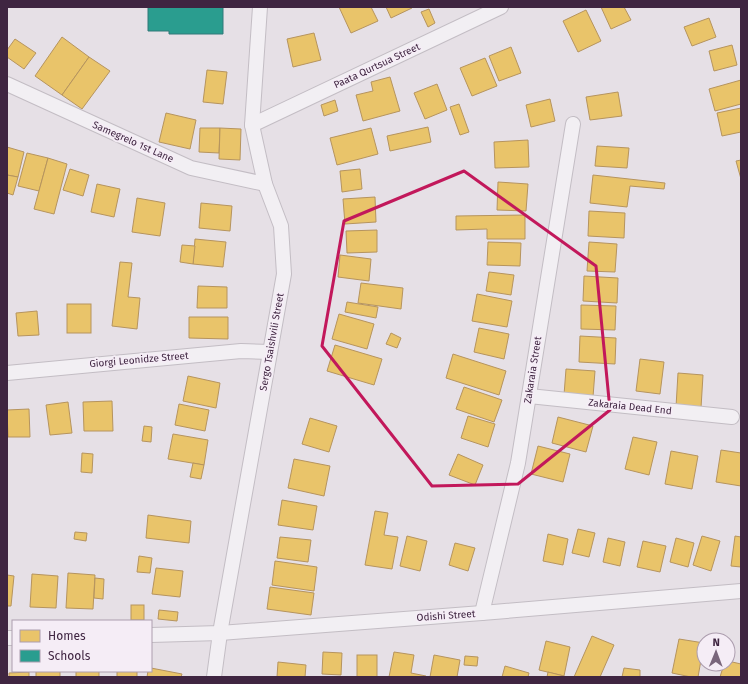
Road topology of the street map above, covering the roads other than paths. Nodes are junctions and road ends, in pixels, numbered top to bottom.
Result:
1 (260, 7) edge
2 (501, 7) edge
3 (7, 84) edge
4 (573, 124) dead end
5 (252, 125) junction
6 (265, 184) junction
7 (270, 352) junction
8 (7, 373) edge
9 (529, 396) junction
10 (732, 417) dead end
11 (741, 591) edge
12 (482, 613) junction
13 (220, 633) junction
14 (152, 635) edge
15 (214, 677) edge

1 - 5 street, Sergo Tsaishvili Street
2 - 5 street, Paata Qurtsua Street
3 - 6 street, Samegrelo 1st Lane
4 - 9 street, Zakaraia Street
5 - 6 street, Sergo Tsaishvili Street
6 - 7 street, Sergo Tsaishvili Street
7 - 8 street, Giorgi Leonidze Street
7 - 13 street, Sergo Tsaishvili Street
9 - 10 street, Zakaraia Dead End
9 - 12 street, Zakaraia Street
11 - 12 street, Odishi Street
12 - 13 street, Odishi Street
13 - 14 street, Odishi Street
13 - 15 street, Sergo Tsaishvili Street

